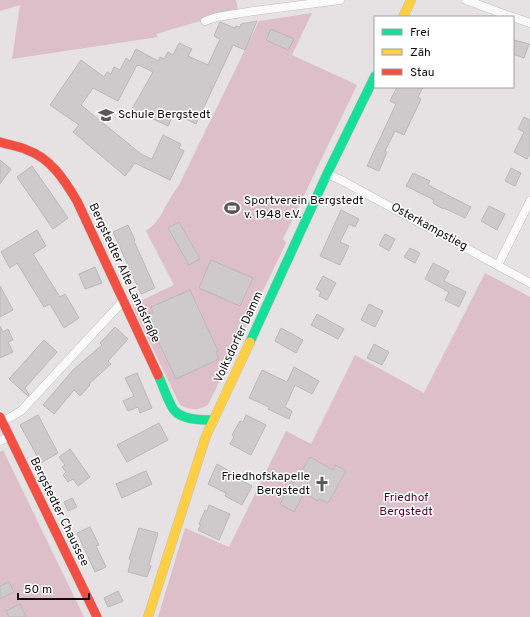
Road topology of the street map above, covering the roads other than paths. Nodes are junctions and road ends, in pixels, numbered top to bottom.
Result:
1 (340, 0) edge
2 (411, 0) edge
3 (466, 0) edge
4 (403, 16) edge
5 (510, 16) edge
6 (514, 17) edge
7 (205, 22) dead end
8 (530, 24) edge
9 (374, 78) edge
10 (0, 142) edge
11 (328, 174) junction
12 (530, 201) edge
13 (498, 265) junction
14 (530, 282) edge
15 (124, 300) junction
16 (1, 420) edge
17 (213, 420) junction
18 (9, 436) junction
19 (0, 441) edge
20 (97, 617) edge
21 (148, 617) edge

1 - 7 street
2 - 4 main road
3 - 5 street
6 - 8 street
9 - 11 main road, Volksdorfer Damm
10 - 15 main road, Bergstedter Alte Landstraße
11 - 13 street, Osterkampstieg
11 - 17 main road, Volksdorfer Damm
12 - 13 street
13 - 14 street, Osterkampstieg
15 - 16 street
15 - 17 main road, Bergstedter Alte Landstraße
16 - 18 main road, Bergstedter Chaussee
17 - 21 main road, Volksdorfer Damm
18 - 19 street
18 - 20 main road, Bergstedter Chaussee

